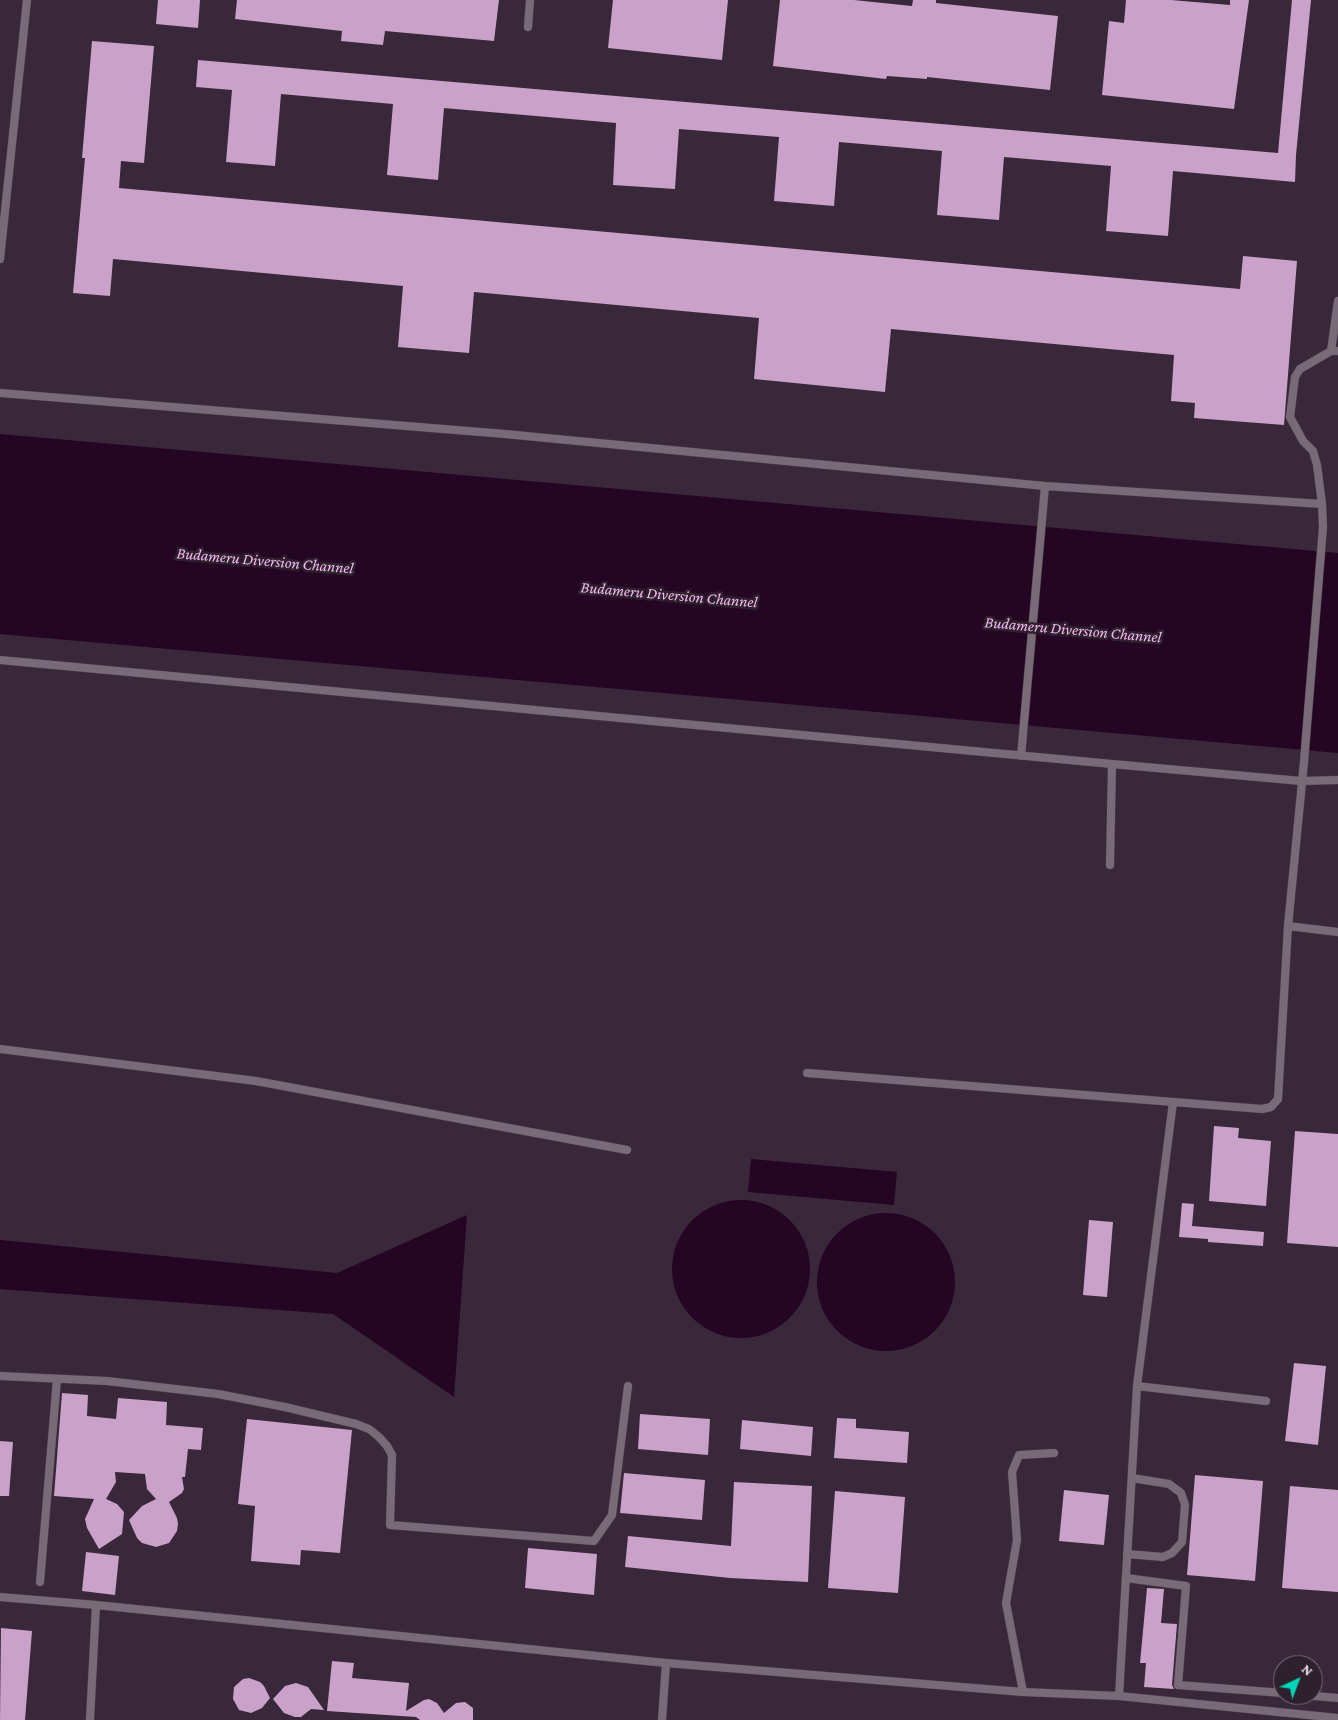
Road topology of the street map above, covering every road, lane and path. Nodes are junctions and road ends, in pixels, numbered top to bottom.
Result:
1 (27, 0) edge
2 (530, 0) edge
3 (528, 27) dead end
4 (0, 259) edge
5 (1338, 301) edge
6 (1335, 351) edge
7 (0, 393) edge
8 (1045, 486) junction
9 (1322, 504) junction
10 (0, 660) edge
11 (1020, 756) junction
12 (1112, 764) junction
13 (1302, 780) junction
14 (1338, 780) edge
15 (1110, 865) dead end
16 (1288, 926) junction
17 (1338, 932) edge
18 (0, 1049) edge
19 (807, 1073) dead end
20 (1173, 1102) junction
21 (627, 1150) dead end
22 (0, 1376) edge
23 (57, 1379) junction
24 (628, 1386) dead end
25 (1137, 1386) junction
26 (1266, 1402) dead end
27 (1054, 1453) dead end
28 (1132, 1478) junction
29 (1127, 1554) junction
30 (1126, 1578) junction
31 (40, 1582) dead end
32 (0, 1597) edge
33 (96, 1605) junction
34 (666, 1663) junction
35 (1023, 1692) junction
36 (1273, 1693) edge
37 (1119, 1696) junction
38 (1323, 1697) edge
39 (1338, 1698) edge
40 (1314, 1718) edge
41 (1338, 1718) edge
42 (90, 1720) edge
43 (662, 1720) edge

1 - 4 lane
2 - 3 lane
5 - 6 lane
6 - 9 lane
7 - 8 lane
8 - 9 lane
8 - 11 lane
9 - 13 lane
10 - 11 lane
11 - 12 lane
12 - 13 lane
12 - 15 lane
13 - 14 lane
13 - 16 lane
16 - 17 lane
16 - 20 lane
18 - 21 lane
19 - 20 lane
20 - 25 lane
22 - 23 lane
23 - 24 lane
23 - 31 lane
25 - 26 lane
25 - 28 lane
27 - 35 lane
28 - 29 lane
28 - 29 lane
29 - 30 lane
30 - 36 lane
30 - 37 lane
32 - 33 lane
33 - 34 lane
33 - 42 lane
34 - 35 lane
34 - 43 lane
35 - 37 lane
37 - 40 lane
38 - 39 lane
40 - 41 lane

